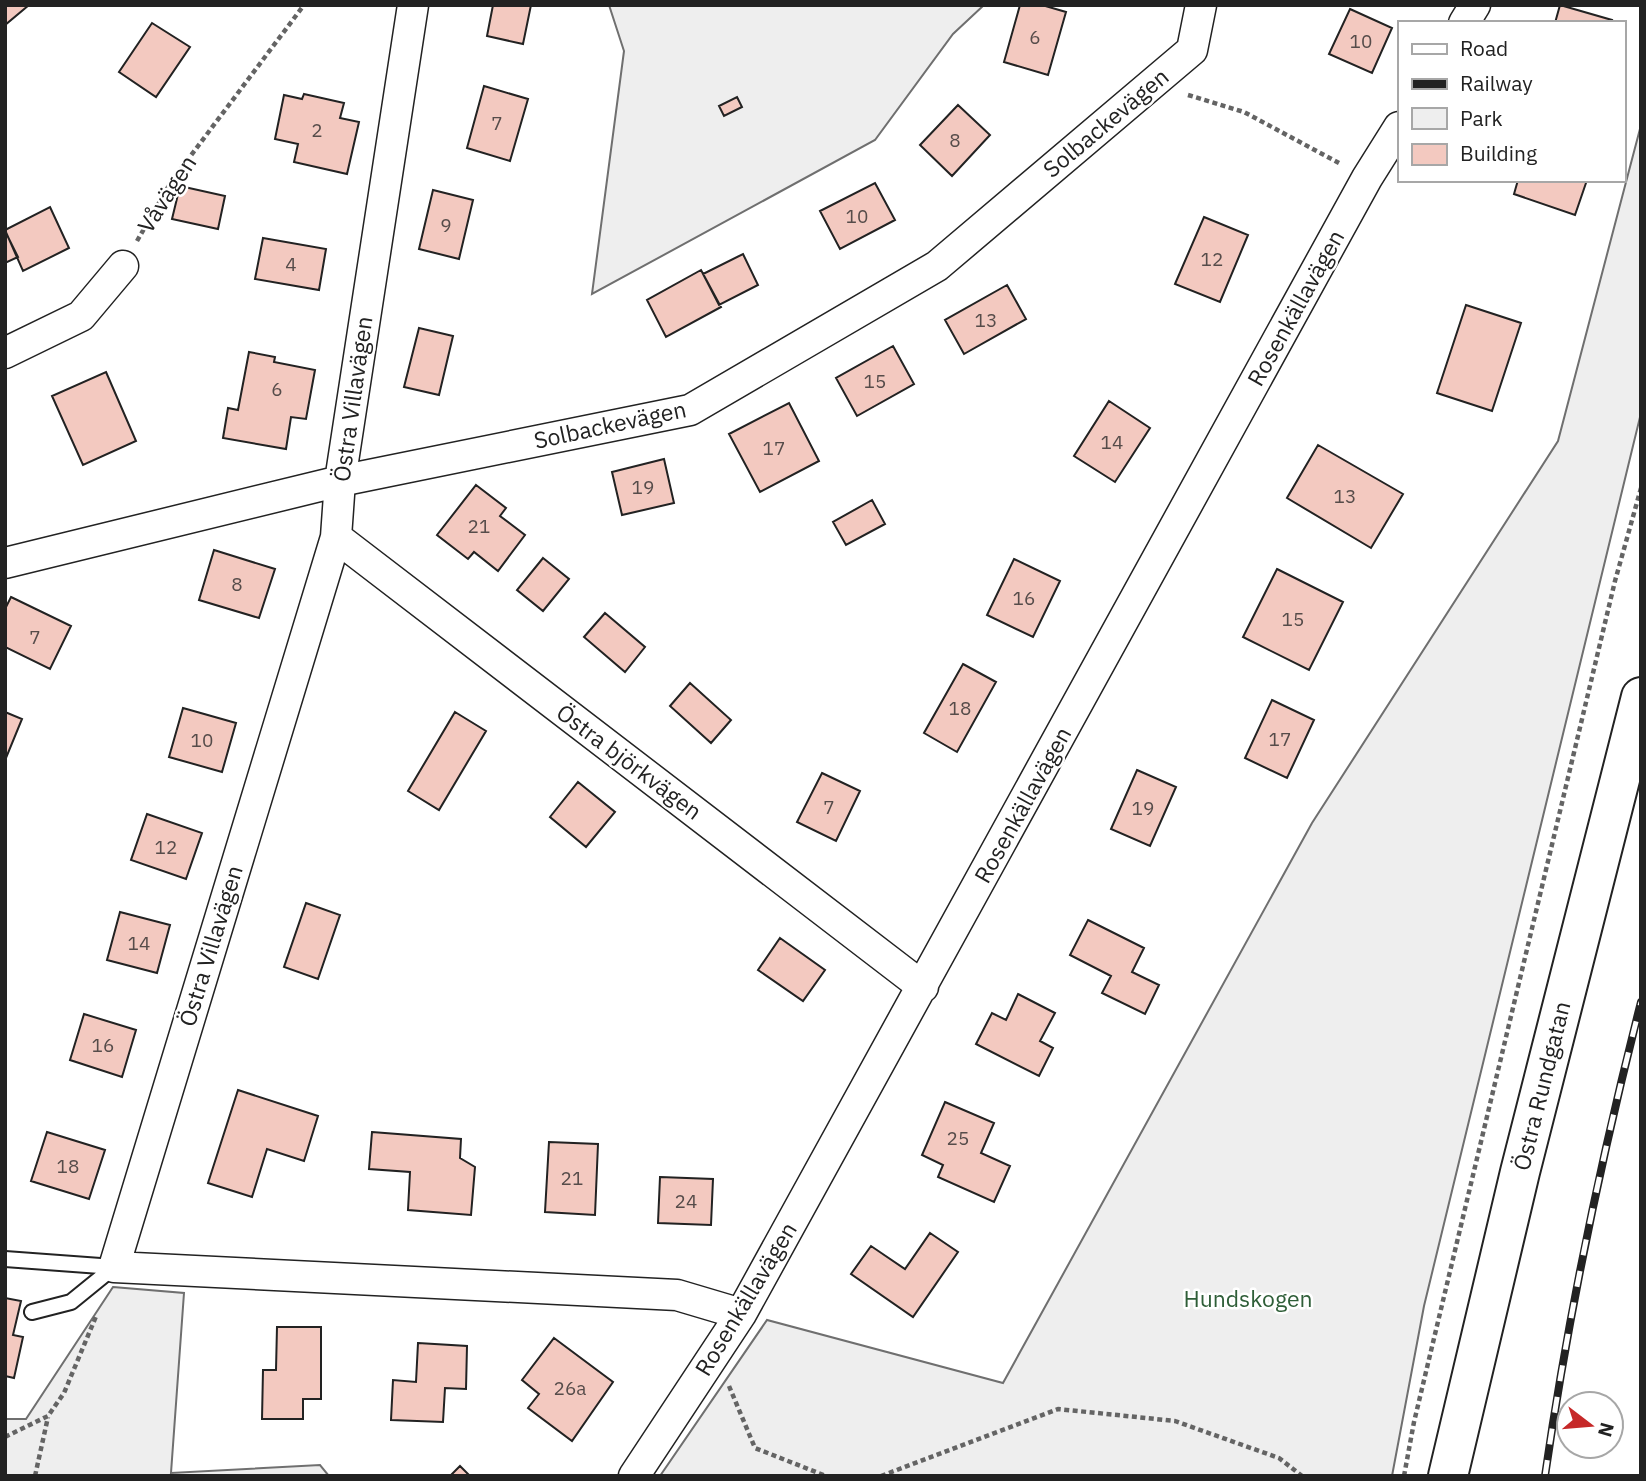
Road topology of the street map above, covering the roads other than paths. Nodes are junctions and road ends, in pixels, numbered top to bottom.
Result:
1 (413, 5) edge
2 (1201, 5) edge
3 (1475, 5) edge
4 (1465, 21) edge
5 (1398, 129) edge
6 (123, 266) road end
7 (5, 353) edge
8 (340, 481) junction
9 (336, 537) junction
10 (5, 563) edge
11 (1641, 697) edge
12 (923, 987) junction
13 (5, 1259) edge
14 (114, 1267) junction
15 (32, 1312) dead end
16 (741, 1314) junction
17 (634, 1476) edge
18 (1448, 1476) edge

1 - 8 street, Östra Villavägen
2 - 8 street, Solbackevägen
3 - 4 street
5 - 12 street, Rosenkällavägen
6 - 7 street
8 - 9 street, Östra Villavägen
8 - 10 street, Solbackevägen
9 - 12 street, Östra björkvägen
9 - 14 street, Östra Villavägen
11 - 18 main road, Östra Rundgatan
12 - 16 street, Rosenkällavägen
13 - 14 lane
14 - 15 lane
14 - 16 street
16 - 17 street, Rosenkällavägen

